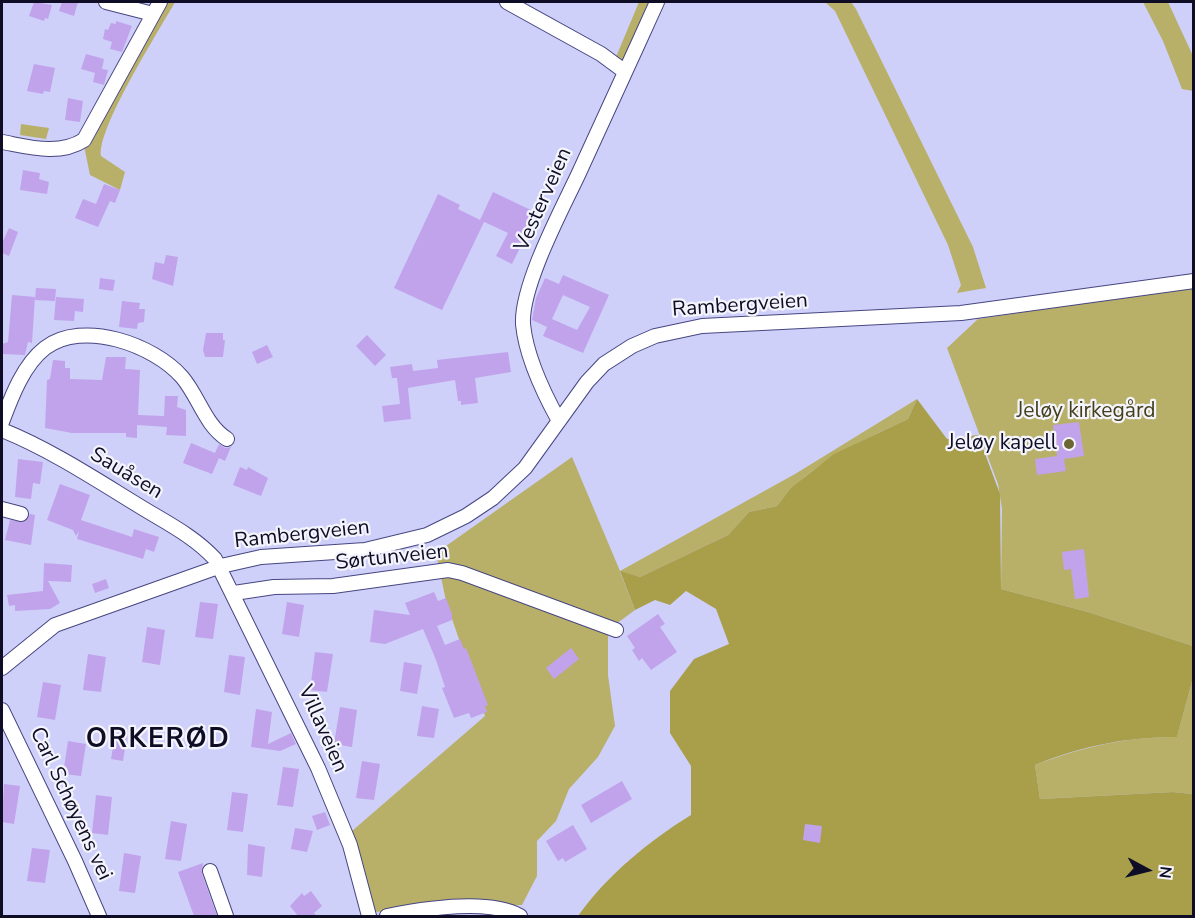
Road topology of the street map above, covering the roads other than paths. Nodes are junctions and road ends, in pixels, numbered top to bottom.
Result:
1 (106, 2) edge
2 (507, 2) edge
3 (657, 2) edge
4 (157, 8) edge
5 (624, 71) junction
6 (2, 142) edge
7 (1194, 281) edge
8 (559, 421) junction
9 (2, 422) edge
10 (2, 430) edge
11 (227, 439) dead end
12 (2, 509) edge
13 (21, 514) dead end
14 (220, 566) junction
15 (234, 593) junction
16 (616, 630) dead end
17 (2, 668) edge
18 (2, 710) edge
19 (210, 871) dead end
20 (99, 916) edge
21 (225, 916) edge
22 (369, 916) edge
23 (387, 916) edge
24 (520, 916) edge

1 - 4 street
2 - 5 street
3 - 5 street, Vesterveien
4 - 6 street
5 - 8 street, Vesterveien
7 - 8 street, Rambergveien
8 - 14 street, Rambergveien
9 - 11 street
10 - 14 street, Sauåsen
12 - 13 street
14 - 15 street, Villaveien
14 - 17 street, Rambergveien
15 - 16 street, Sørtunveien
15 - 22 street, Villaveien
18 - 20 street, Carl Schøyens vei
19 - 21 street
23 - 24 street

